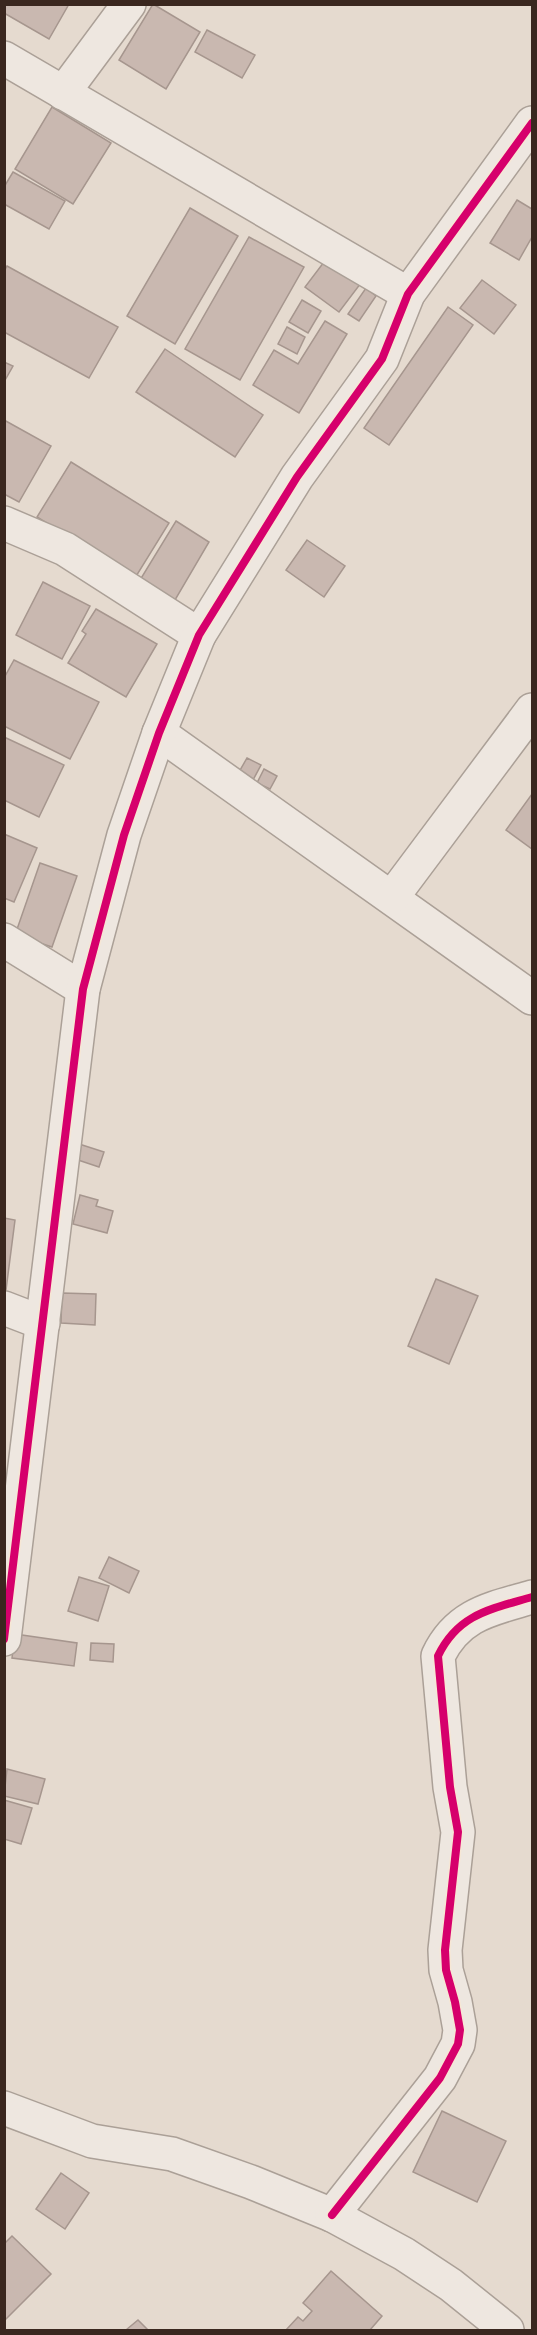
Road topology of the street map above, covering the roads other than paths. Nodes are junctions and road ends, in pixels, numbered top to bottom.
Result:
1 (129, 4) edge
2 (4, 58) edge
3 (63, 93) junction
4 (532, 123) edge
5 (408, 294) junction
6 (4, 523) edge
7 (199, 635) junction
8 (532, 710) edge
9 (159, 733) junction
10 (393, 896) junction
11 (4, 940) edge
12 (83, 989) junction
13 (532, 998) edge
14 (4, 1308) edge
15 (43, 1323) junction
16 (532, 1598) edge
17 (4, 1639) edge
18 (4, 2108) edge
19 (332, 2215) junction
20 (507, 2331) edge

1 - 3 street
2 - 3 street
3 - 5 street
4 - 5 street
5 - 7 street
6 - 7 street
7 - 9 street
8 - 10 street
9 - 10 street
9 - 12 street
10 - 13 street
11 - 12 street
12 - 15 street
14 - 15 street
15 - 17 street
16 - 19 street
18 - 19 street
19 - 20 street

